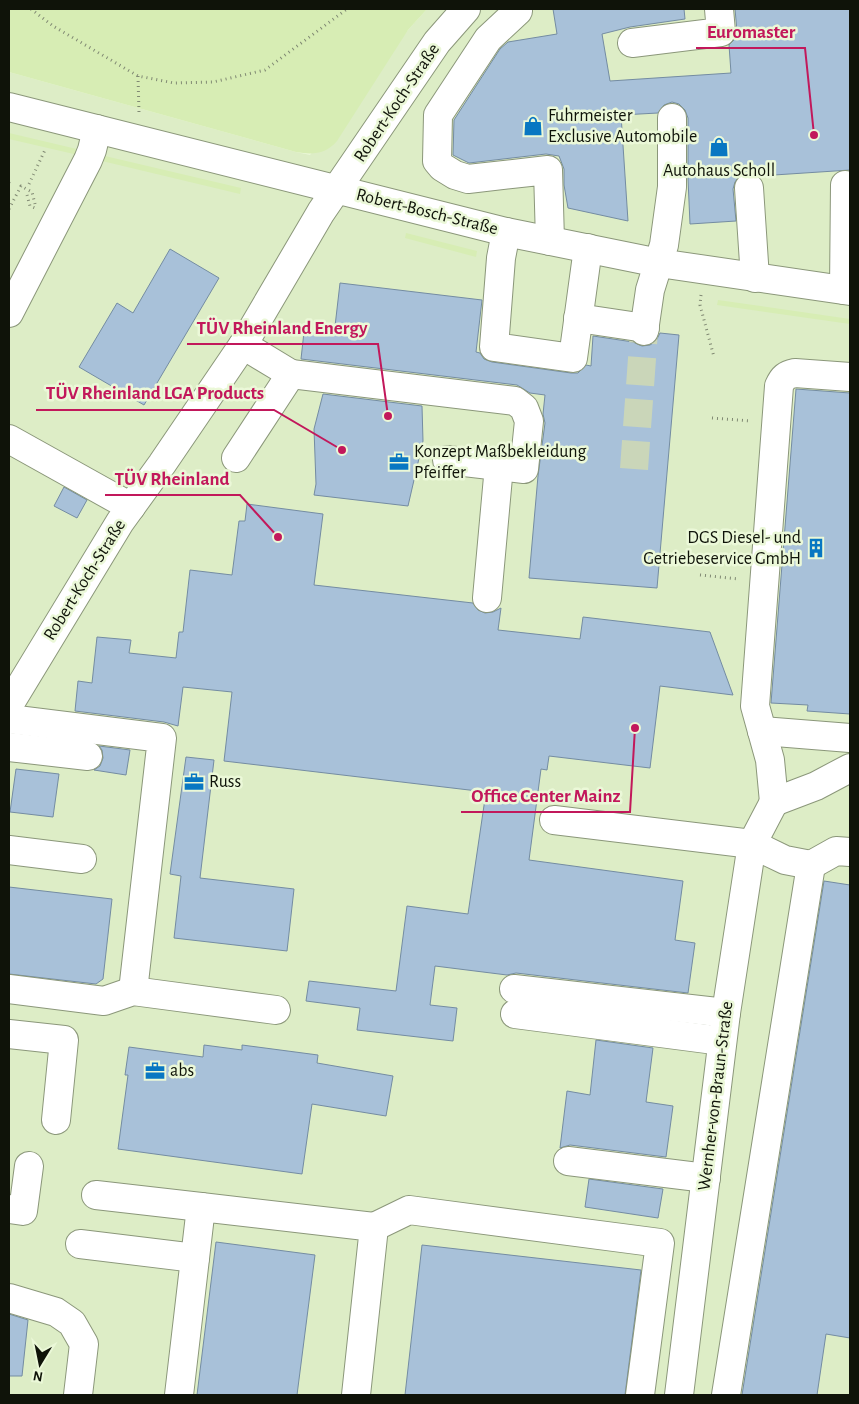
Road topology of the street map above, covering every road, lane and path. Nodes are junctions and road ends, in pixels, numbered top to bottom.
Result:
1 (31, 9) edge
2 (347, 9) edge
3 (466, 9) edge
4 (515, 9) edge
5 (719, 9) edge
6 (632, 43) dead end
7 (138, 76) junction
8 (9, 107) edge
9 (139, 114) dead end
10 (672, 118) dead end
11 (97, 129) junction
12 (45, 150) dead end
13 (9, 184) edge
14 (29, 184) dead end
15 (844, 185) dead end
16 (13, 186) dead end
17 (749, 188) dead end
18 (337, 190) junction
19 (27, 195) dead end
20 (35, 203) dead end
21 (30, 206) dead end
22 (9, 209) edge
23 (506, 232) junction
24 (550, 241) junction
25 (588, 248) junction
26 (659, 263) junction
27 (755, 278) junction
28 (847, 290) edge
29 (701, 294) dead end
30 (9, 313) edge
31 (578, 318) junction
32 (242, 345) junction
33 (714, 358) dead end
34 (291, 374) junction
35 (850, 377) edge
36 (712, 418) dead end
37 (776, 422) junction
38 (9, 438) edge
39 (236, 458) dead end
40 (447, 460) dead end
41 (499, 466) junction
42 (131, 507) junction
43 (700, 575) dead end
44 (764, 581) junction
45 (487, 598) dead end
46 (12, 695) edge
47 (9, 719) edge
48 (762, 731) junction
49 (850, 738) edge
50 (9, 747) edge
51 (88, 756) dead end
52 (850, 768) edge
53 (774, 802) junction
54 (554, 820) dead end
55 (752, 844) junction
56 (9, 850) edge
57 (850, 852) edge
58 (82, 859) dead end
59 (811, 865) junction
60 (9, 989) edge
61 (133, 991) junction
62 (276, 1010) dead end
63 (726, 1013) junction
64 (9, 1034) edge
65 (722, 1041) junction
66 (56, 1120) dead end
67 (568, 1161) dead end
68 (29, 1166) dead end
69 (706, 1178) junction
70 (96, 1195) dead end
71 (201, 1207) junction
72 (9, 1209) edge
73 (374, 1227) junction
74 (80, 1244) dead end
75 (195, 1258) junction
76 (9, 1298) edge
77 (78, 1395) edge
78 (179, 1395) edge
79 (356, 1395) edge
80 (640, 1395) edge
81 (679, 1395) edge
82 (726, 1395) edge

1 - 7 path
2 - 7 path
3 - 18 street, Robert-Koch-Straße
4 - 24 street
5 - 6 street
7 - 9 path
8 - 11 street, Robert-Bosch-Straße
10 - 26 street
11 - 18 street, Robert-Bosch-Straße
11 - 30 street
12 - 14 path
13 - 16 path
15 - 28 street
17 - 27 street
18 - 23 street, Robert-Bosch-Straße
18 - 32 street, Robert-Koch-Straße
19 - 21 path
20 - 22 path
23 - 24 street, Robert-Bosch-Straße
23 - 31 street
24 - 25 street, Robert-Bosch-Straße
25 - 26 street, Robert-Bosch-Straße
25 - 31 street
26 - 27 street, Robert-Bosch-Straße
26 - 31 street
27 - 28 street, Robert-Bosch-Straße
29 - 33 path
32 - 34 street
32 - 42 street, Robert-Koch-Straße
34 - 39 street
34 - 41 street
35 - 37 street
36 - 37 path
37 - 44 street
38 - 42 street
40 - 41 street
41 - 45 street
42 - 46 street, Robert-Koch-Straße
43 - 44 path
44 - 48 street
47 - 61 street
48 - 49 street
48 - 53 street
50 - 51 street
52 - 53 street
53 - 55 street, Wernher-von-Braun-Straße
54 - 55 street
55 - 59 street
55 - 63 street, Wernher-von-Braun-Straße
56 - 58 street
57 - 59 street
59 - 82 street
60 - 61 street
61 - 62 street
63 - 65 street, Wernher-von-Braun-Straße
63 - 65 street
64 - 66 street
65 - 69 street, Wernher-von-Braun-Straße
67 - 69 street
68 - 72 street
69 - 81 street, Wernher-von-Braun-Straße
70 - 71 street
71 - 73 street
71 - 75 street
73 - 79 street
73 - 80 street
74 - 75 street
75 - 78 street
76 - 77 street

